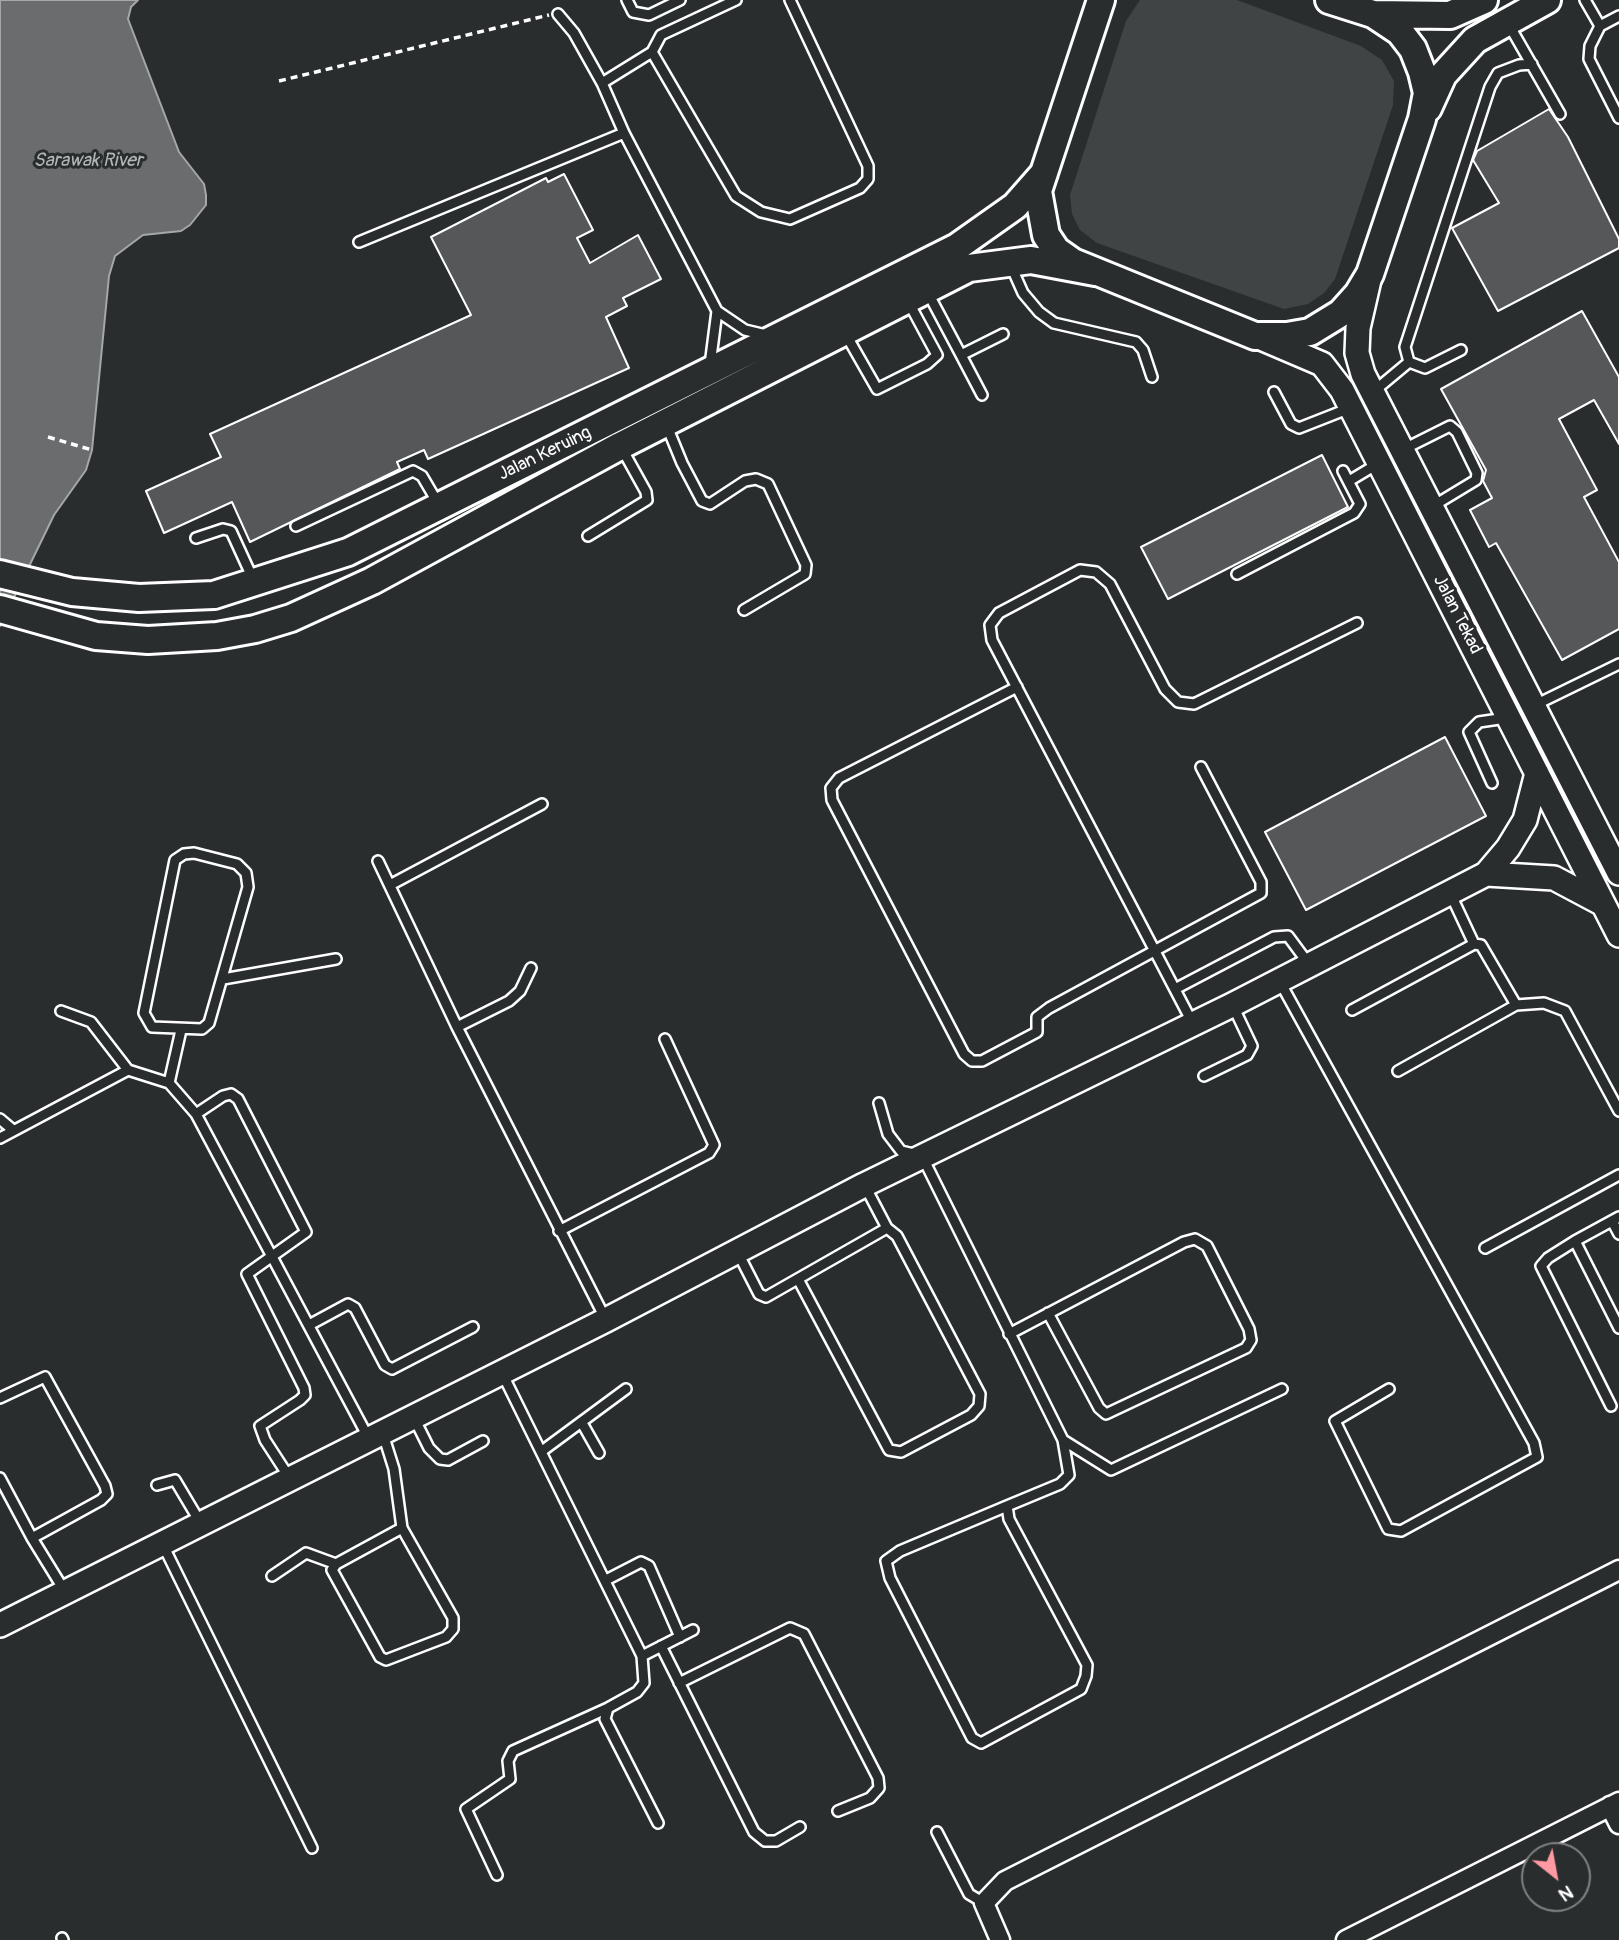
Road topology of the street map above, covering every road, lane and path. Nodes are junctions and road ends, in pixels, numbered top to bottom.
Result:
1 (627, 0) edge
2 (680, 0) edge
3 (736, 0) edge
4 (790, 0) edge
5 (1329, 0) edge
6 (1484, 0) edge
7 (1547, 0) edge
8 (1585, 0) edge
9 (1099, 1) edge
10 (558, 14) joint
11 (1373, 14) junction
12 (1619, 16) edge
13 (1507, 21) junction
14 (1600, 26) junction
15 (652, 52) junction
16 (1532, 64) junction
17 (279, 81) dead end
18 (602, 83) junction
19 (1560, 114) dead end
20 (1619, 118) edge
21 (1422, 119) junction
22 (624, 133) junction
23 (1044, 173) junction
24 (359, 242) dead end
25 (1009, 261) junction
26 (1095, 272) junction
27 (1370, 274) junction
28 (916, 293) junction
29 (717, 311) junction
30 (844, 330) junction
31 (1003, 334) dead end
32 (1255, 336) junction
33 (779, 338) junction
34 (1461, 351) dead end
35 (961, 355) junction
36 (1409, 362) junction
37 (708, 374) junction
38 (1152, 377) dead end
39 (1274, 393) dead end
40 (1372, 393) junction
41 (982, 395) dead end
42 (1352, 408) junction
43 (665, 422) junction
44 (48, 437) dead end
45 (620, 446) junction
46 (92, 450) dead end
47 (1403, 450) junction
48 (1380, 462) junction
49 (1343, 471) dead end
50 (1349, 481) junction
51 (440, 506) junction
52 (1431, 507) junction
53 (296, 526) dead end
54 (588, 536) dead end
55 (196, 538) dead end
56 (287, 573) junction
57 (0, 574) edge
58 (1237, 574) dead end
59 (255, 583) junction
60 (0, 609) edge
61 (744, 610) dead end
62 (291, 618) junction
63 (1357, 623) dead end
64 (1619, 664) edge
65 (1017, 687) junction
66 (1532, 707) junction
67 (1508, 718) junction
68 (1201, 767) dead end
69 (1537, 773) junction
70 (1492, 783) dead end
71 (542, 804) dead end
72 (378, 861) dead end
73 (1619, 873) edge
74 (1486, 874) junction
75 (390, 885) junction
76 (1450, 892) junction
77 (1603, 904) junction
78 (1619, 935) edge
79 (1474, 944) junction
80 (1153, 951) junction
81 (336, 959) dead end
82 (1309, 964) junction
83 (531, 968) dead end
84 (223, 979) junction
85 (1279, 980) junction
86 (1175, 989) junction
87 (1232, 1004) junction
88 (1516, 1005) junction
89 (1352, 1010) dead end
90 (61, 1011) dead end
91 (1193, 1024) junction
92 (457, 1027) junction
93 (181, 1030) junction
94 (665, 1039) dead end
95 (128, 1070) junction
96 (1398, 1071) dead end
97 (1204, 1076) dead end
98 (169, 1083) junction
99 (879, 1103) dead end
100 (1619, 1111) edge
101 (197, 1114) junction
102 (0, 1119) edge
103 (13, 1130) junction
104 (0, 1138) edge
105 (922, 1156) junction
106 (1619, 1175) edge
107 (864, 1185) junction
108 (1616, 1219) edge
109 (887, 1228) junction
110 (559, 1231) junction
111 (1619, 1234) edge
112 (1575, 1241) junction
113 (1485, 1248) dead end
114 (737, 1251) junction
115 (273, 1255) junction
116 (798, 1279) junction
117 (1048, 1313) junction
118 (606, 1320) junction
119 (311, 1324) junction
120 (473, 1327) dead end
121 (1619, 1328) edge
122 (1009, 1334) junction
123 (502, 1372) junction
124 (626, 1389) dead end
125 (1282, 1389) dead end
126 (1389, 1389) dead end
127 (0, 1398) edge
128 (1611, 1406) dead end
129 (414, 1416) junction
130 (582, 1423) junction
131 (376, 1435) junction
132 (1063, 1440) junction
133 (484, 1441) dead end
134 (542, 1451) junction
135 (599, 1452) dead end
136 (0, 1478) edge
137 (290, 1479) junction
138 (157, 1485) dead end
139 (1007, 1506) junction
140 (201, 1523) junction
141 (402, 1528) junction
142 (32, 1538) junction
143 (162, 1543) junction
144 (336, 1564) junction
145 (1619, 1570) edge
146 (272, 1576) dead end
147 (606, 1580) junction
148 (65, 1592) junction
149 (0, 1625) edge
150 (693, 1630) dead end
151 (680, 1637) junction
152 (661, 1646) junction
153 (642, 1656) junction
154 (679, 1683) junction
155 (608, 1708) junction
156 (1614, 1804) edge
157 (838, 1811) dead end
158 (658, 1823) dead end
159 (1619, 1825) edge
160 (800, 1826) dead end
161 (937, 1832) dead end
162 (312, 1848) dead end
163 (497, 1875) dead end
164 (984, 1903) junction
165 (1000, 1940) edge
166 (1346, 1940) edge

1 - 2 lane
3 - 15 lane
4 - 15 lane
5 - 11 main road
6 - 11 main road
7 - 13 main road
8 - 14 lane
9 - 23 main road
10 - 17 path
10 - 18 lane
11 - 21 main road
12 - 14 lane
13 - 16 lane
13 - 21 main road
14 - 20 lane
15 - 18 lane
16 - 19 lane
16 - 36 lane
18 - 22 lane
21 - 27 main road
22 - 24 lane
22 - 29 lane
23 - 26 main road
23 - 33 main road, Jalan Keruing
25 - 26 main road, Jalan Keruing
25 - 28 main road, Jalan Keruing
25 - 38 lane
26 - 32 main road
27 - 32 main road
27 - 40 street, Jalan Tekad
28 - 30 main road, Jalan Keruing
28 - 30 lane
28 - 35 lane
29 - 33 lane
29 - 37 lane
30 - 43 main road, Jalan Keruing
31 - 35 lane
32 - 42 street, Jalan Tekad
33 - 37 main road, Jalan Keruing
34 - 36 lane
35 - 41 lane
36 - 40 lane
37 - 51 main road, Jalan Keruing
39 - 42 lane
40 - 47 street, Jalan Tekad
42 - 48 street, Jalan Tekad
43 - 45 main road, Jalan Keruing
43 - 61 lane
44 - 46 path
45 - 54 lane
45 - 62 main road, Jalan Keruing
47 - 52 street, Jalan Tekad
47 - 52 lane
48 - 50 lane
48 - 67 street, Jalan Tekad
49 - 50 lane
50 - 58 lane
51 - 53 lane
51 - 56 main road, Jalan Keruing
52 - 66 street, Jalan Tekad
55 - 59 lane
56 - 59 main road, Jalan Keruing
56 - 62 main road
57 - 59 main road, Jalan Keruing
60 - 62 main road, Jalan Keruing
63 - 65 lane
64 - 66 lane
65 - 80 lane
65 - 80 lane
66 - 73 street, Jalan Tekad
67 - 69 street, Jalan Tekad
67 - 70 lane
68 - 80 lane
69 - 74 street
69 - 77 street, Jalan Tekad
71 - 75 lane
72 - 75 lane
74 - 76 street
74 - 77 street
75 - 92 lane
76 - 79 lane
76 - 82 street
77 - 78 street, Jalan Tekad
79 - 88 lane
79 - 89 lane
80 - 86 lane
81 - 84 lane
82 - 85 street
82 - 86 lane
83 - 92 lane
84 - 93 lane
84 - 93 lane
85 - 87 street
85 - 126 lane
86 - 91 lane
87 - 91 street
87 - 97 lane
88 - 96 lane
88 - 100 lane
90 - 95 lane
91 - 105 street
92 - 110 lane
93 - 98 lane
94 - 110 lane
95 - 98 lane
95 - 103 lane
98 - 101 lane
99 - 105 lane
101 - 115 lane
101 - 115 lane
102 - 103 lane
103 - 104 lane
105 - 107 street
105 - 122 lane
106 - 113 lane
107 - 109 lane
107 - 114 street
108 - 111 lane
108 - 112 lane
109 - 116 lane
109 - 116 lane
110 - 118 lane
112 - 121 lane
112 - 128 lane
114 - 116 lane
114 - 118 street
115 - 119 lane
115 - 137 lane
117 - 117 lane
117 - 122 lane
118 - 123 street
119 - 120 lane
119 - 131 lane
122 - 132 lane
123 - 129 street
123 - 134 lane
124 - 130 lane
125 - 132 lane
127 - 142 lane
129 - 131 street
129 - 133 lane
130 - 134 lane
130 - 135 lane
131 - 137 street
131 - 141 lane
132 - 139 lane
134 - 147 lane
136 - 142 lane
137 - 140 street
138 - 140 lane
139 - 139 lane
140 - 143 street
141 - 144 lane
141 - 144 lane
142 - 148 lane
143 - 148 street
143 - 162 lane
144 - 146 lane
145 - 164 street
147 - 151 lane
147 - 153 lane
148 - 149 street
150 - 151 lane
151 - 152 lane
152 - 153 lane
152 - 154 lane
153 - 155 lane
154 - 157 lane
154 - 160 lane
155 - 158 lane
155 - 163 lane
156 - 159 street
156 - 166 street
161 - 164 lane
164 - 165 street

